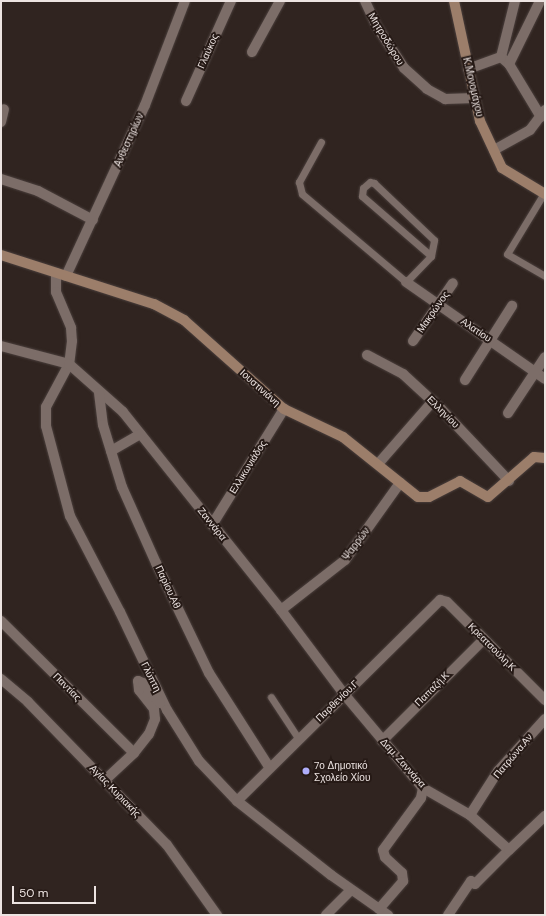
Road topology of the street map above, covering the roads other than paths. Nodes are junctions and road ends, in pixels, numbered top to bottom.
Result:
1 (185, 1) edge
2 (231, 1) edge
3 (280, 1) edge
4 (365, 1) edge
5 (454, 1) edge
6 (514, 1) edge
7 (540, 1) edge
8 (252, 52) dead end
9 (505, 61) junction
10 (468, 69) junction
11 (475, 98) junction
12 (186, 101) dead end
13 (4, 109) dead end
14 (543, 114) edge
15 (1, 122) edge
16 (321, 142) dead end
17 (494, 150) junction
18 (1, 180) edge
19 (545, 193) edge
20 (93, 220) junction
21 (1, 255) edge
22 (431, 256) junction
23 (56, 273) junction
24 (66, 276) junction
25 (545, 276) edge
26 (406, 282) junction
27 (454, 283) dead end
28 (438, 305) junction
29 (512, 306) dead end
30 (490, 339) junction
31 (413, 341) dead end
32 (1, 346) edge
33 (367, 355) dead end
34 (545, 357) edge
35 (69, 364) junction
36 (536, 372) junction
37 (545, 379) edge
38 (465, 380) dead end
39 (99, 392) junction
40 (433, 401) junction
41 (284, 409) junction
42 (508, 413) dead end
43 (141, 434) junction
44 (111, 451) junction
45 (545, 458) edge
46 (378, 464) junction
47 (509, 481) junction
48 (400, 483) junction
49 (212, 525) junction
50 (437, 601) joint
51 (281, 610) junction
52 (1, 621) edge
53 (484, 639) junction
54 (1, 679) edge
55 (344, 694) junction
56 (271, 697) dead end
57 (545, 700) edge
58 (167, 710) junction
59 (545, 719) edge
60 (298, 738) junction
61 (382, 741) junction
62 (134, 753) junction
63 (269, 768) junction
64 (105, 780) junction
65 (423, 788) junction
66 (237, 801) junction
67 (470, 816) junction
68 (545, 816) edge
69 (509, 850) junction
70 (351, 890) junction
71 (379, 909) junction
72 (217, 915) edge
73 (326, 915) edge
74 (388, 915) edge
75 (448, 915) edge

1 - 20 street, Ανθεστηρίων
2 - 12 street, Γλαύκος
3 - 8 street
4 - 11 street, Μητροδώρου
5 - 10 main road, Κ.Μονομάχου
6 - 9 street
7 - 9 street
9 - 10 street
9 - 14 street
10 - 11 main road, Κ.Μονομάχου
11 - 17 main road, Κ.Μονομάχου
13 - 15 street
14 - 17 street
16 - 26 lane
17 - 19 main road, Κ.Μονομάχου
18 - 20 street
19 - 25 lane
20 - 24 street, Ανθεστηρίων
21 - 23 main road, Ιουστινιάνη
22 - 22 lane
22 - 26 lane
23 - 24 main road, Ιουστινιάνη
23 - 35 street
24 - 41 main road, Ιουστινιάνη
26 - 28 street, Αλατίου
27 - 28 street, Μακρώνος
28 - 30 street, Αλατίου
28 - 31 street, Μακρώνος
29 - 30 street
30 - 36 street, Αλατίου
30 - 38 street
32 - 35 street
33 - 40 street, Ελληνίου
34 - 36 street
35 - 39 street, Ζαννάρα
35 - 58 street, Γλύπτη
36 - 37 street, Αλατίου
36 - 42 street
39 - 43 street, Ζαννάρα
39 - 44 street, Παρίου.Αθ
40 - 46 street
40 - 47 street, Ελληνίου
41 - 46 main road, Ιουστινιάνη
41 - 49 street, Ελλικωνιάδος
43 - 44 street
43 - 49 street, Ζαννάρα
44 - 63 street, Παρίου.Αθ
45 - 47 main road, Ιουστινιάνη
46 - 48 main road, Ιουστινιάνη
47 - 48 main road, Ιουστινιάνη
48 - 51 street, Ψαρρών
49 - 51 street, Ζαννάρα
50 - 53 street, Κρεατσούλη.Κ
50 - 55 street, Παρθενίου.Γ
51 - 55 street, Ζαννάρα
52 - 62 street, Παντίας
53 - 57 street, Κρεατσούλη.Κ
53 - 61 street, Παπαζή.Κ
54 - 64 street, Αγίας Κυριακής
55 - 60 street, Παρθενίου.Γ
55 - 61 street, Δαμ. Ζαννάρα
56 - 60 lane
58 - 62 street
58 - 66 street, Γλύπτη
59 - 67 street, Πατρώνα.Αν
60 - 63 street, Παρθενίου.Γ
61 - 65 street, Δαμ. Ζαννάρα
62 - 64 street
63 - 66 street, Παρθενίου.Γ
64 - 72 street, Αγίας Κυριακής
65 - 67 street, Δαμ. Ζαννάρα
65 - 71 street
66 - 70 street, Γλύπτη
67 - 69 street, Δαμ. Ζαννάρα
68 - 69 street
69 - 75 street
70 - 71 street, Γλύπτη
70 - 73 street
71 - 74 street, Γλύπτη

